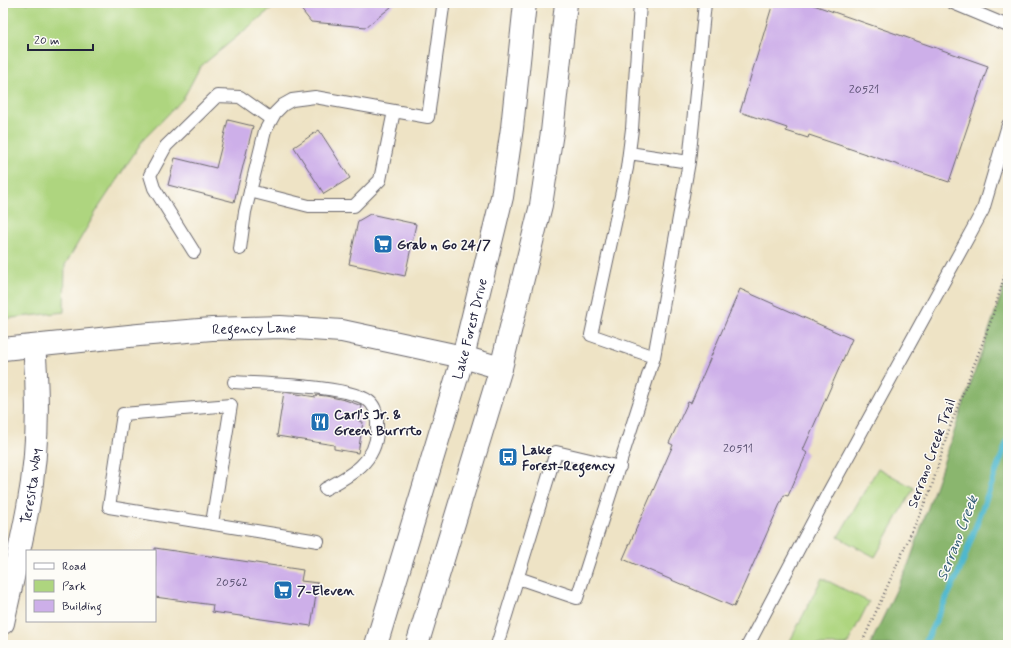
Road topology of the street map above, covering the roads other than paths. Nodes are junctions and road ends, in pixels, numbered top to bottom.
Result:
1 (525, 3) edge
2 (566, 3) edge
3 (640, 3) edge
4 (705, 3) edge
5 (953, 3) edge
6 (443, 7) dead end
7 (1008, 26) edge
8 (394, 111) junction
9 (271, 119) junction
10 (1008, 125) edge
11 (629, 153) junction
12 (689, 162) junction
13 (250, 190) junction
14 (240, 249) dead end
15 (194, 252) dead end
16 (34, 346) junction
17 (3, 350) edge
18 (463, 357) junction
19 (654, 357) junction
20 (501, 368) junction
21 (234, 382) dead end
22 (620, 467) junction
23 (325, 489) dead end
24 (212, 523) junction
25 (318, 541) dead end
26 (518, 578) junction
27 (3, 623) edge
28 (376, 645) edge
29 (417, 645) edge
30 (497, 645) edge
31 (748, 645) edge

1 - 18 main road, Lake Forest Drive
2 - 20 main road
3 - 11 lane
4 - 12 lane
5 - 7 lane
6 - 8 lane
8 - 9 lane
8 - 13 lane
9 - 13 lane
9 - 15 lane
10 - 31 lane
11 - 12 lane
11 - 19 lane
12 - 19 lane
13 - 14 lane
16 - 17 main road, Regency Lane
16 - 18 main road, Regency Lane
16 - 27 main road, Teresita Way
18 - 20 main road, Regency Lane
18 - 28 main road, Lake Forest Drive
19 - 22 lane
20 - 29 main road
21 - 23 lane
22 - 26 lane
22 - 26 lane
24 - 24 lane
24 - 25 lane
26 - 30 lane

